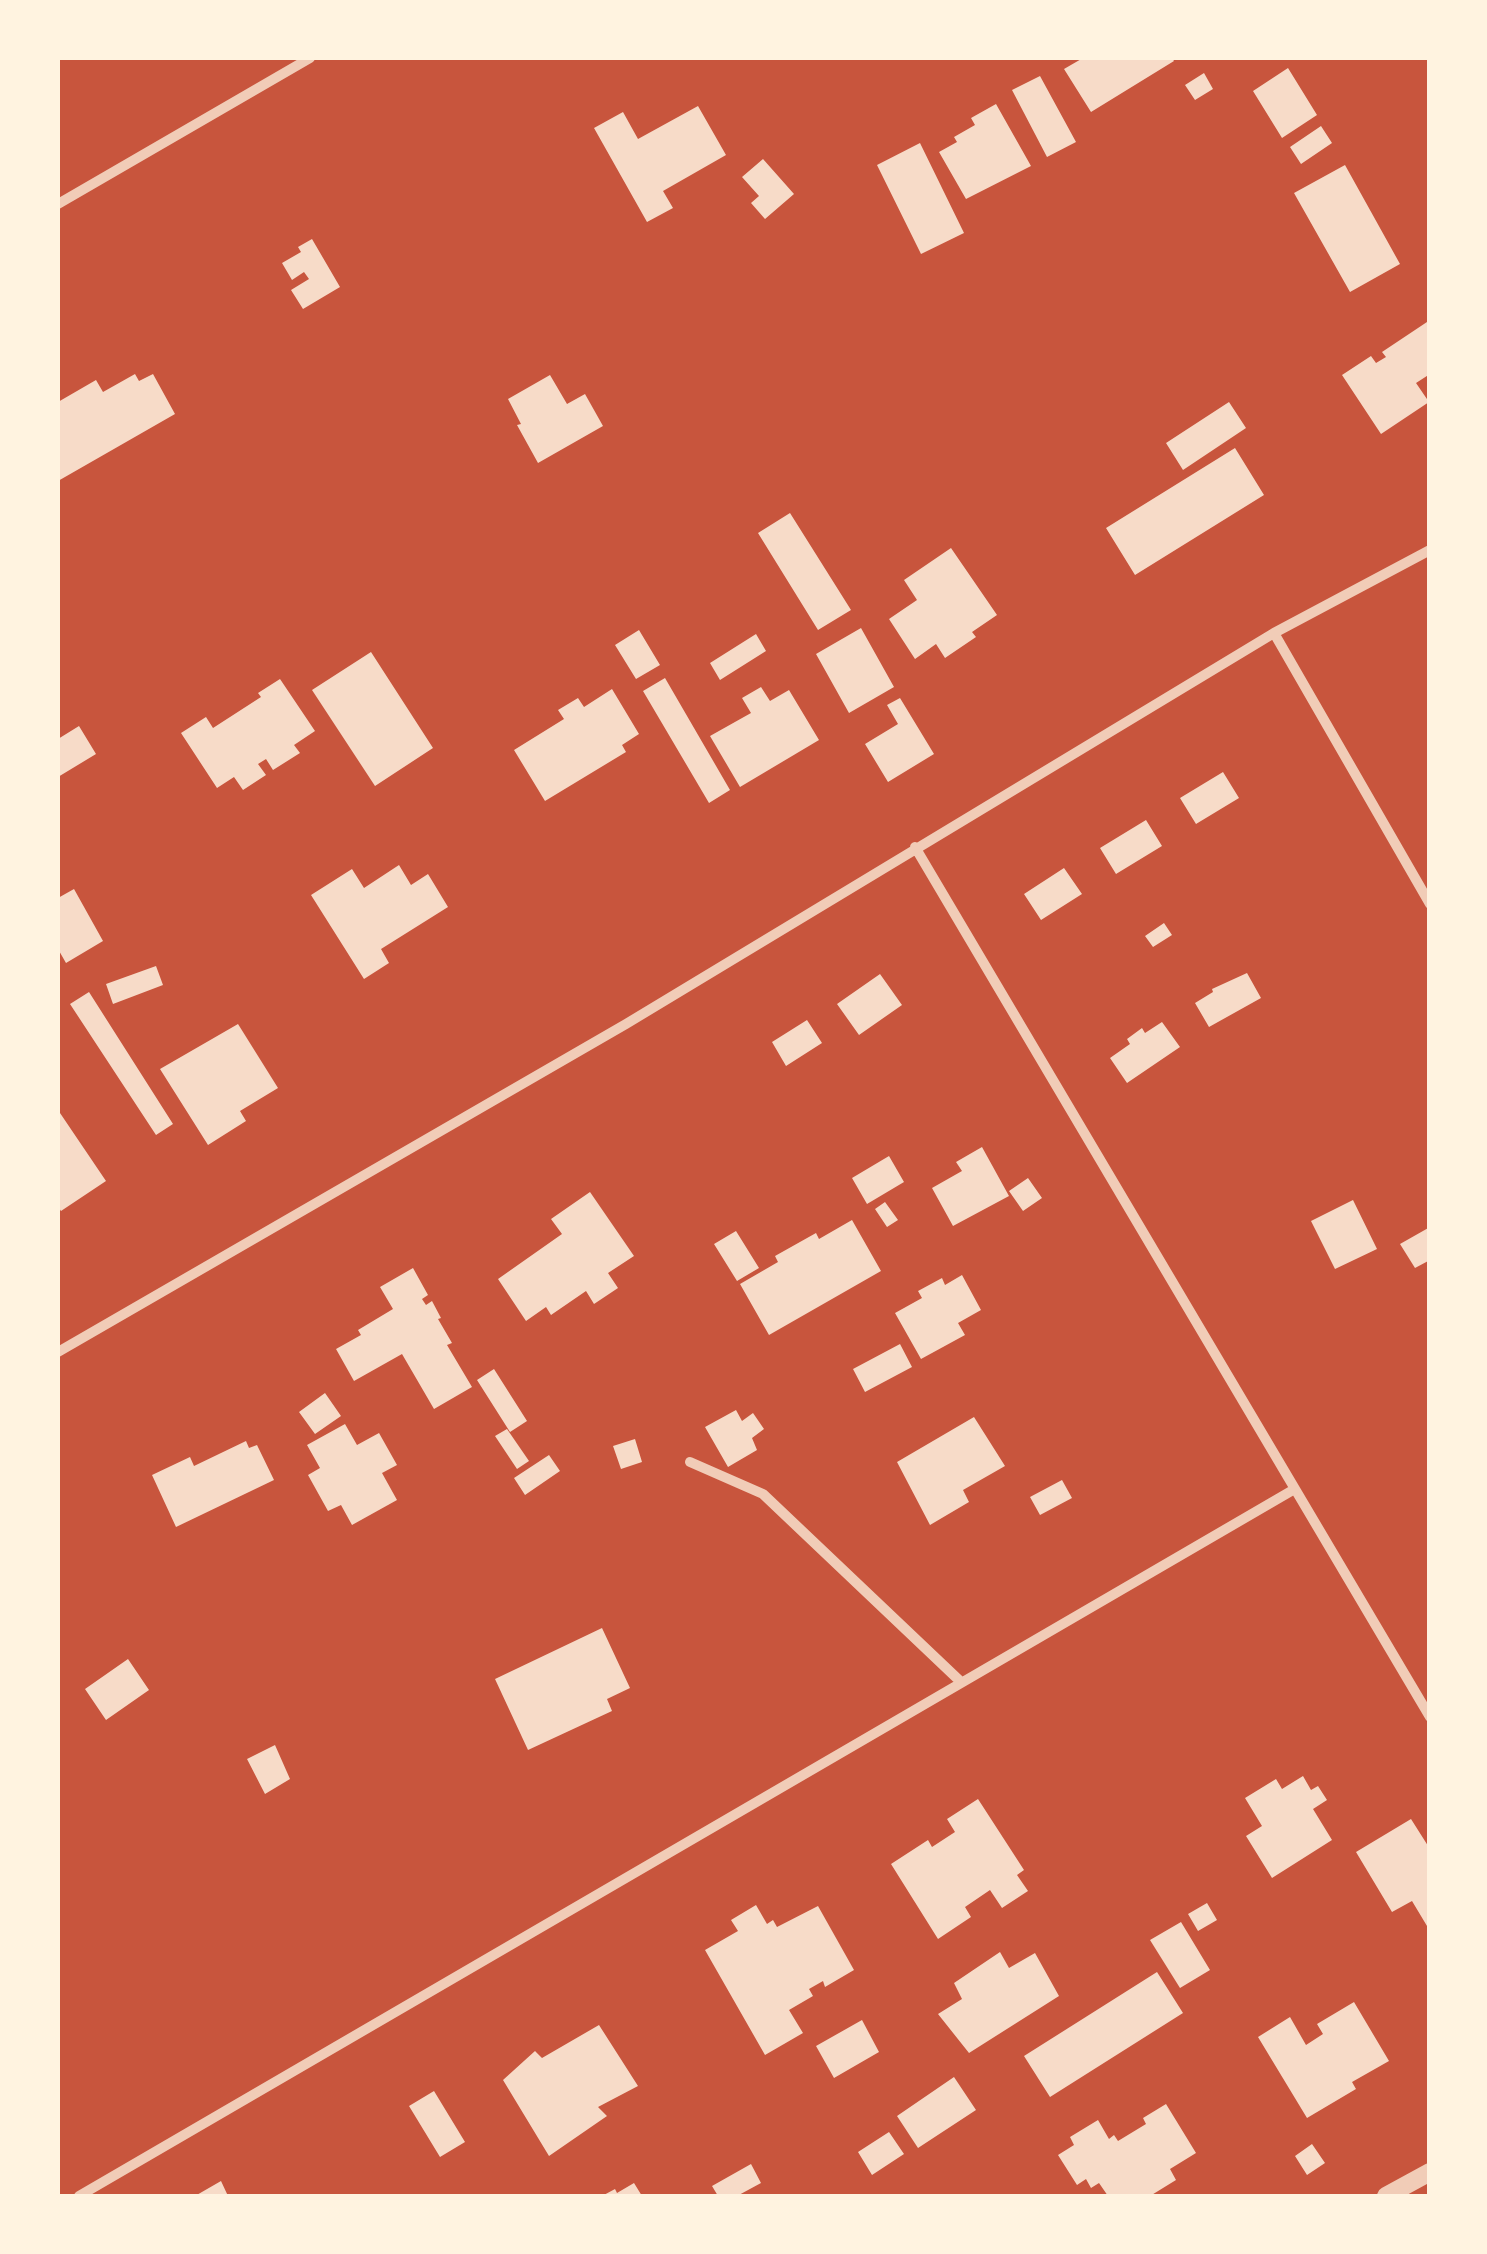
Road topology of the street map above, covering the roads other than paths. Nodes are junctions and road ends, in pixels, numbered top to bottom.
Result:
1 (310, 58) edge
2 (58, 204) edge
3 (1430, 550) edge
4 (1274, 634) junction
5 (914, 847) junction
6 (1430, 904) edge
7 (58, 1352) edge
8 (690, 1462) dead end
9 (1293, 1490) junction
10 (961, 1682) junction
11 (1430, 1716) edge
12 (1430, 2172) edge
13 (79, 2196) edge
14 (1386, 2196) edge

1 - 2 street
3 - 4 street
4 - 5 street
4 - 6 street
5 - 7 street
5 - 9 street
8 - 10 street
9 - 10 street
9 - 11 street
10 - 13 street
12 - 14 street

